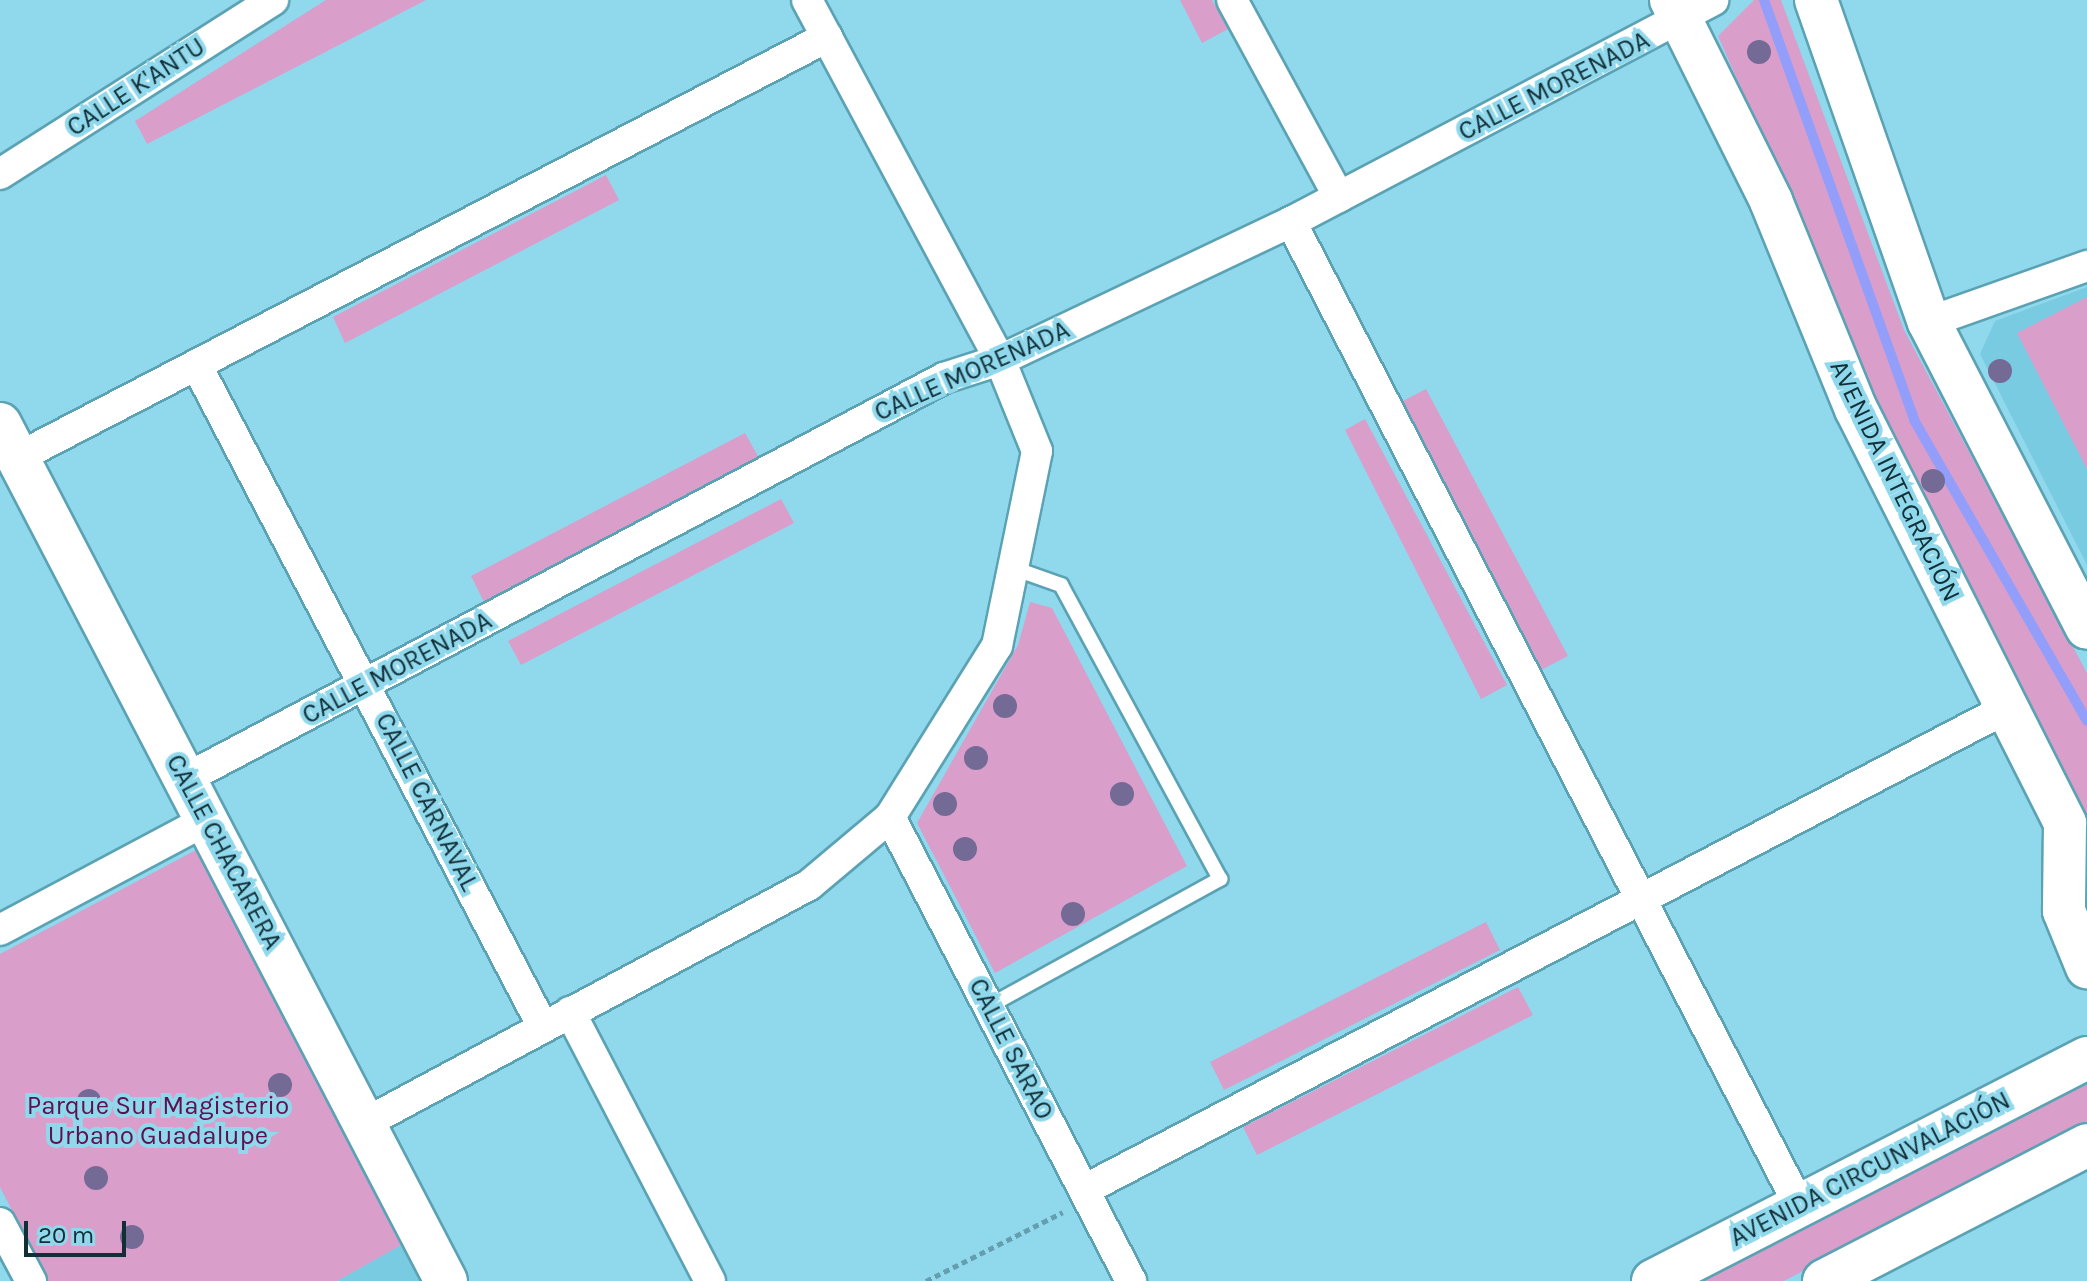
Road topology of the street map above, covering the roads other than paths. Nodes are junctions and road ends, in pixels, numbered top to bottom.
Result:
1 (807, 0) edge
2 (1232, 0) edge
3 (1816, 0) edge
4 (269, 1) edge
5 (1688, 7) edge
6 (827, 37) junction
7 (0, 174) edge
8 (1339, 197) junction
9 (1291, 222) junction
10 (2087, 266) edge
11 (1929, 322) junction
12 (1000, 360) junction
13 (197, 366) junction
14 (8, 441) edge
15 (1013, 568) junction
16 (2087, 628) edge
17 (366, 685) junction
18 (2007, 708) junction
19 (185, 779) junction
20 (890, 817) junction
21 (207, 820) junction
22 (1641, 899) junction
23 (0, 930) edge
24 (2087, 967) edge
25 (989, 1006) junction
26 (570, 1012) junction
27 (543, 1027) junction
28 (2087, 1058) edge
29 (367, 1122) junction
30 (2087, 1145) edge
31 (1087, 1195) junction
32 (1799, 1205) junction
33 (0, 1223) edge
34 (31, 1281) edge
35 (446, 1281) edge
36 (710, 1281) edge
37 (1131, 1281) edge
38 (1653, 1281) edge
39 (1824, 1281) edge

1 - 6 street
2 - 8 street
3 - 11 street
4 - 7 street, CALLE K'ANTU
5 - 8 street, CALLE MORENADA
5 - 18 street, AVENIDA INTEGRACIÓN
6 - 12 street
6 - 13 street
8 - 9 street, CALLE MORENADA
9 - 12 street, CALLE MORENADA
9 - 22 street
10 - 11 street
11 - 16 street
12 - 15 street
12 - 17 street, CALLE MORENADA
13 - 14 street
13 - 17 street, CALLE CARNAVAL
14 - 19 street, CALLE CHACARERA
15 - 20 street
15 - 25 lane
17 - 19 street, CALLE MORENADA
17 - 27 street, CALLE CARNAVAL
18 - 22 street
18 - 24 street, AVENIDA INTEGRACIÓN
19 - 21 street, CALLE CHACARERA
20 - 25 street, CALLE SARAO
20 - 26 street
21 - 23 street
21 - 29 street, CALLE CHACARERA
22 - 31 street
22 - 32 street
25 - 31 street, CALLE SARAO
26 - 27 street
26 - 36 street
27 - 29 street
28 - 32 street, AVENIDA CIRCUNVALACIÓN
29 - 35 street, CALLE CHACARERA
30 - 39 street
31 - 37 street, CALLE SARAO
32 - 38 street, AVENIDA CIRCUNVALACIÓN
33 - 34 street

